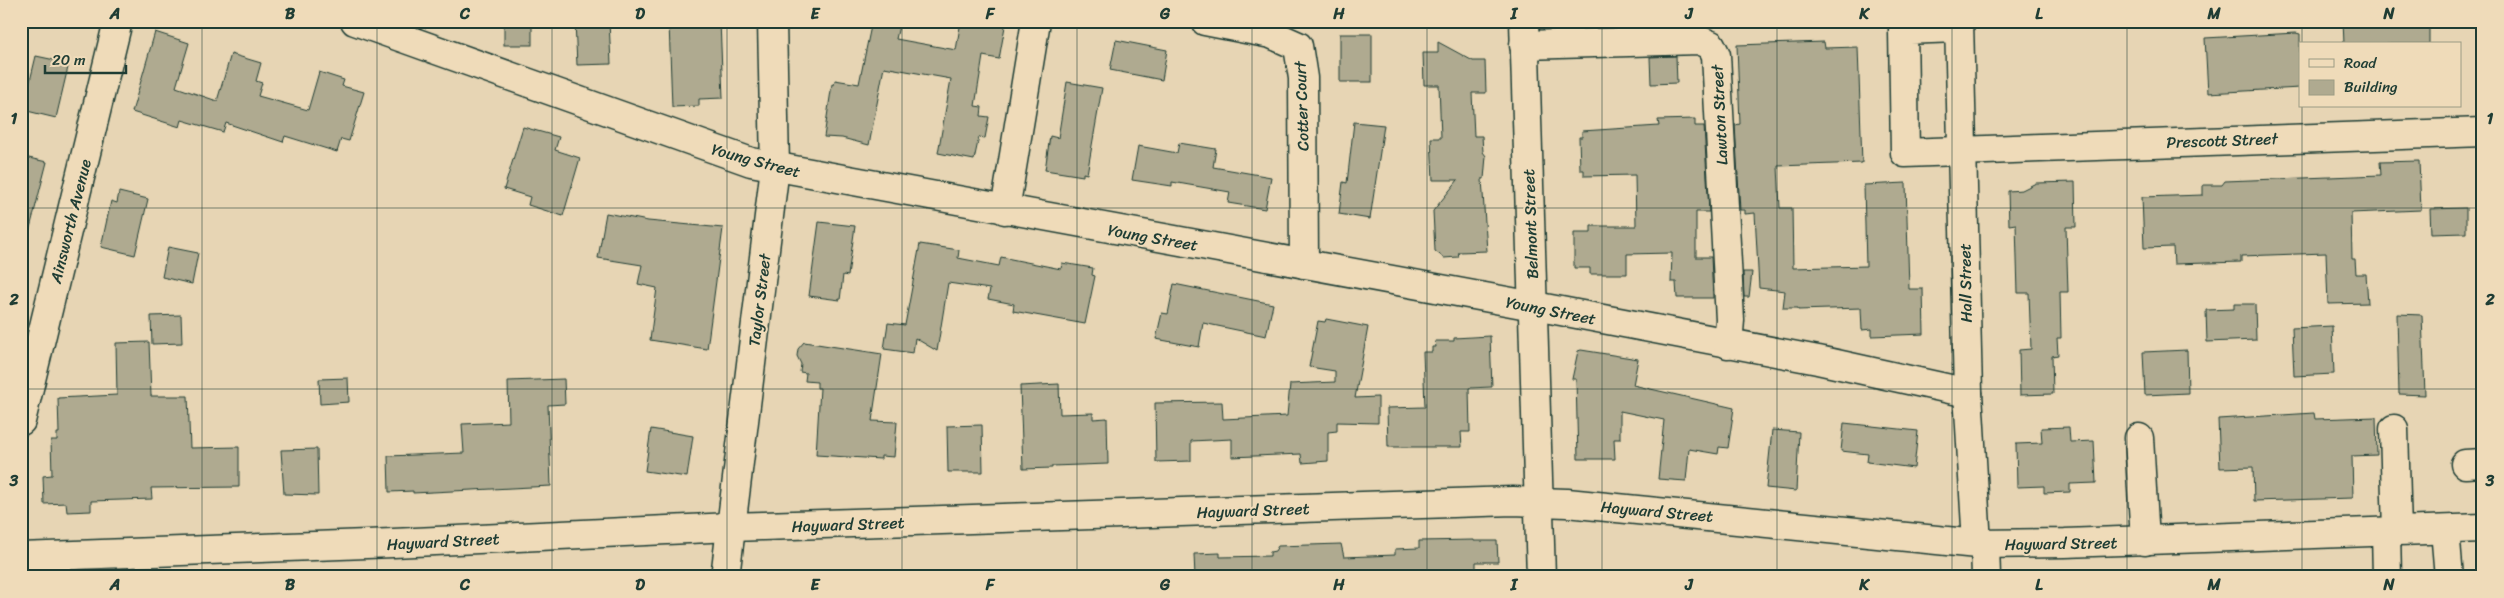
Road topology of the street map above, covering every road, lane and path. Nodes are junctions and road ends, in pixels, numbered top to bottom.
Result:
1 (118, 21) edge
2 (355, 21) edge
3 (772, 21) edge
4 (1036, 21) edge
5 (1205, 21) edge
6 (1959, 25) edge
7 (1524, 33) edge
8 (2483, 132) edge
9 (1962, 149) junction
10 (775, 167) junction
11 (1005, 210) junction
12 (1304, 264) junction
13 (1533, 306) junction
14 (1728, 344) junction
15 (1968, 393) junction
16 (21, 421) edge
17 (2394, 429) dead end
18 (2139, 438) dead end
19 (1539, 502) junction
20 (731, 528) junction
21 (2483, 528) edge
22 (2445, 530) junction
23 (2392, 531) junction
24 (2145, 540) junction
25 (1981, 544) junction
26 (21, 557) edge
27 (725, 577) edge
28 (1541, 577) edge
29 (1986, 577) edge
30 (2388, 577) edge
31 (2449, 577) edge

1 - 16 street, Ainsworth Avenue
2 - 10 street, Young Street
3 - 10 street, Taylor Street
4 - 11 street
5 - 12 street, Cotter Court
6 - 9 street, Hall Street
6 - 9 street, Prescott Street
7 - 13 street, Belmont Street
7 - 14 street, Lawton Street
8 - 9 street, Prescott Street
9 - 15 street, Hall Street
10 - 11 street, Young Street
10 - 20 street, Taylor Street
11 - 12 street, Young Street
12 - 13 street, Young Street
13 - 14 street, Young Street
13 - 19 street, Belmont Street
14 - 15 street, Young Street
15 - 25 street, Hall Street
17 - 23 street
18 - 24 street
19 - 20 street, Hayward Street
19 - 25 street, Hayward Street
19 - 28 street, Belmont Street
20 - 26 street, Hayward Street
20 - 27 street, Taylor Street
21 - 22 street, Hayward Street
22 - 23 street, Hayward Street
22 - 31 street
23 - 24 street, Hayward Street
23 - 30 street
24 - 25 street, Hayward Street
25 - 29 street, Hall Street

